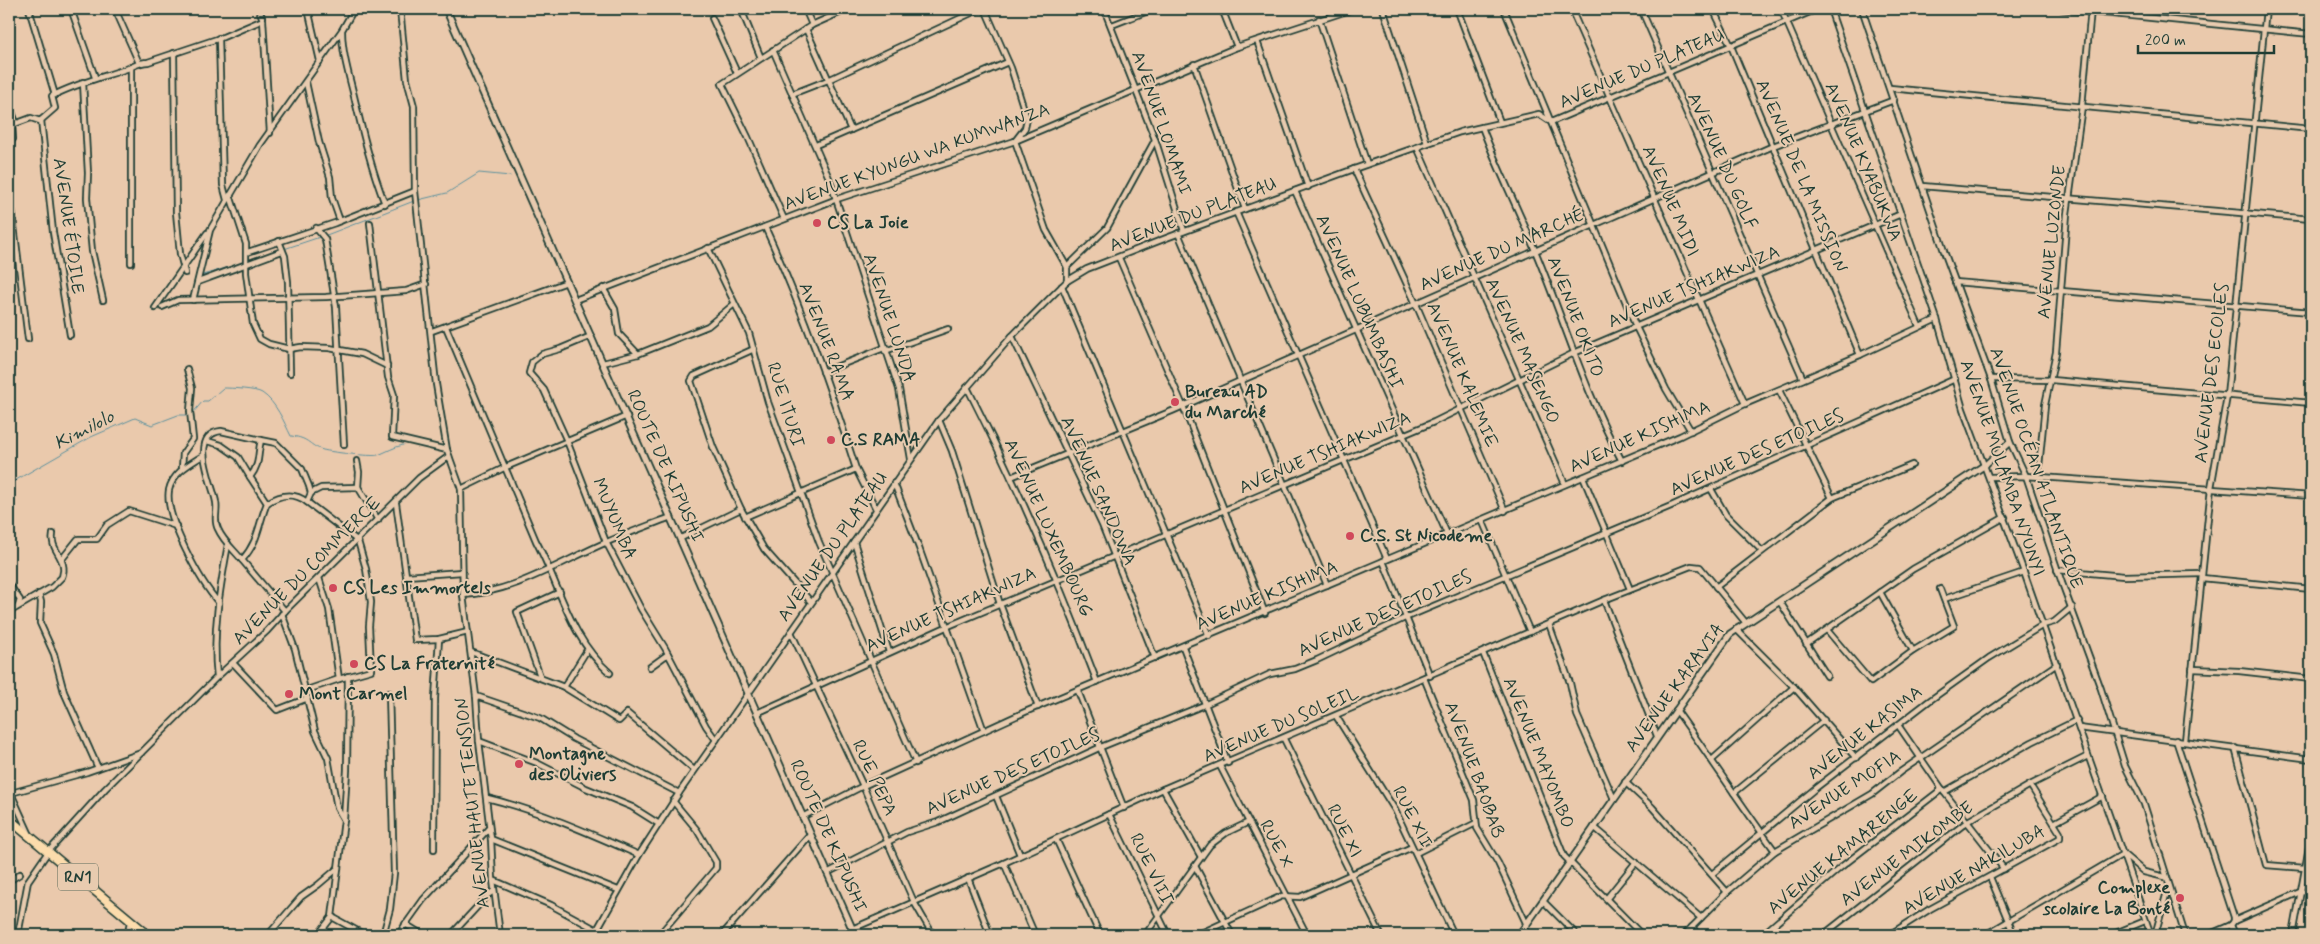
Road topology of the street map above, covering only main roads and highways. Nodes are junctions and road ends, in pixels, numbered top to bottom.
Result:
1 (446, 9) edge
2 (1985, 465) road end
3 (9, 819) edge
4 (148, 935) edge
5 (855, 935) edge
6 (1519, 935) edge

1 - 5 main road, ROUTE DE KIPUSHI
2 - 6 main road, AVENUE KARAVIA
3 - 4 highway, RN1

